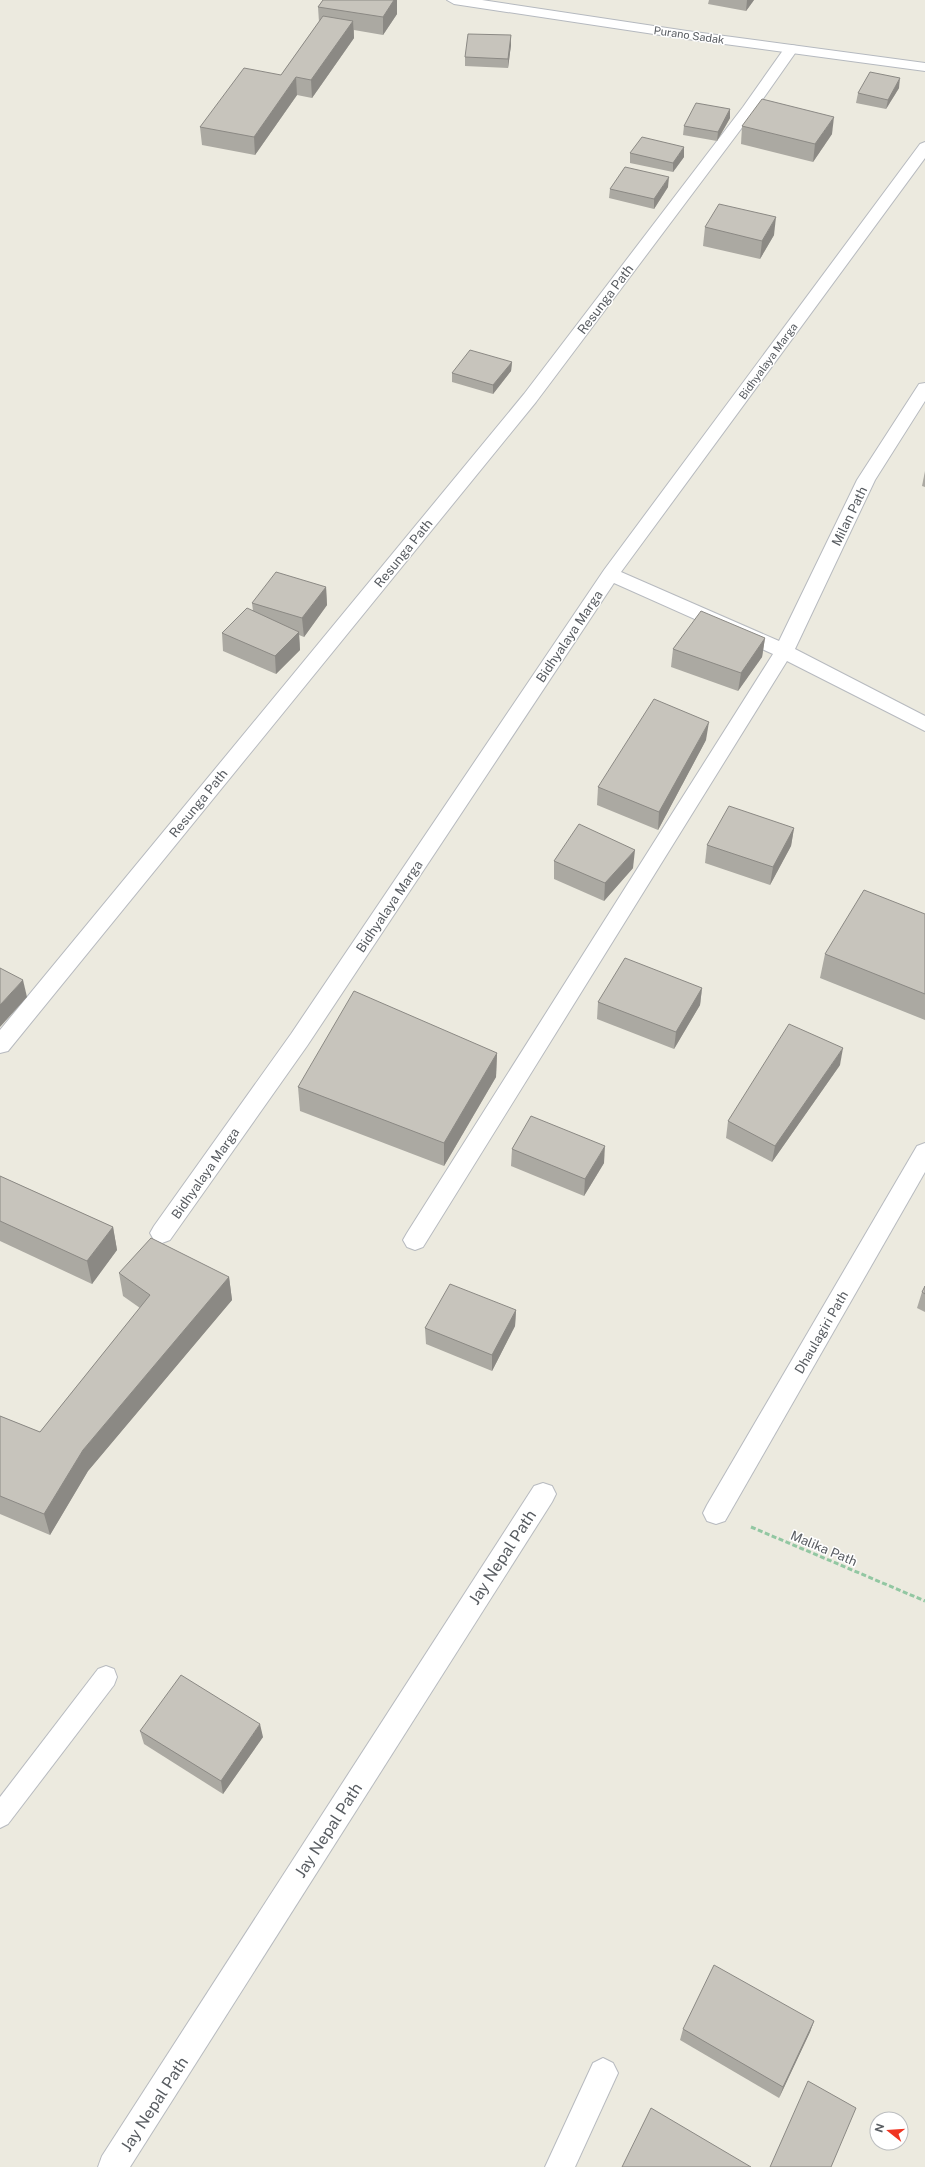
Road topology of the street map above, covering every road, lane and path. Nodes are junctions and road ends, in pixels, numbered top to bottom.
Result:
1 (454, 0) edge
2 (791, 49) junction
3 (925, 67) edge
4 (925, 147) edge
5 (925, 388) edge
6 (610, 574) junction
7 (784, 651) junction
8 (925, 724) edge
9 (0, 1045) edge
10 (925, 1152) edge
11 (162, 1233) dead end
12 (415, 1240) dead end
13 (543, 1494) dead end
14 (716, 1513) joint
15 (925, 1601) edge
16 (106, 1677) dead end
17 (0, 1816) edge
18 (603, 2073) dead end
19 (113, 2167) edge
20 (560, 2167) edge

1 - 2 street, Purano Sadak
2 - 3 street, Purano Sadak
2 - 9 street, Resunga Path
4 - 6 street, Bidhyalaya Marga
5 - 7 street, Milan Path
6 - 7 street
6 - 11 street, Bidhyalaya Marga
7 - 8 street
7 - 12 street, Milan Path
10 - 14 street, Dhaulagiri Path
13 - 19 street, Jay Nepal Path
14 - 15 path, Malika Path
16 - 17 lane
18 - 20 street

